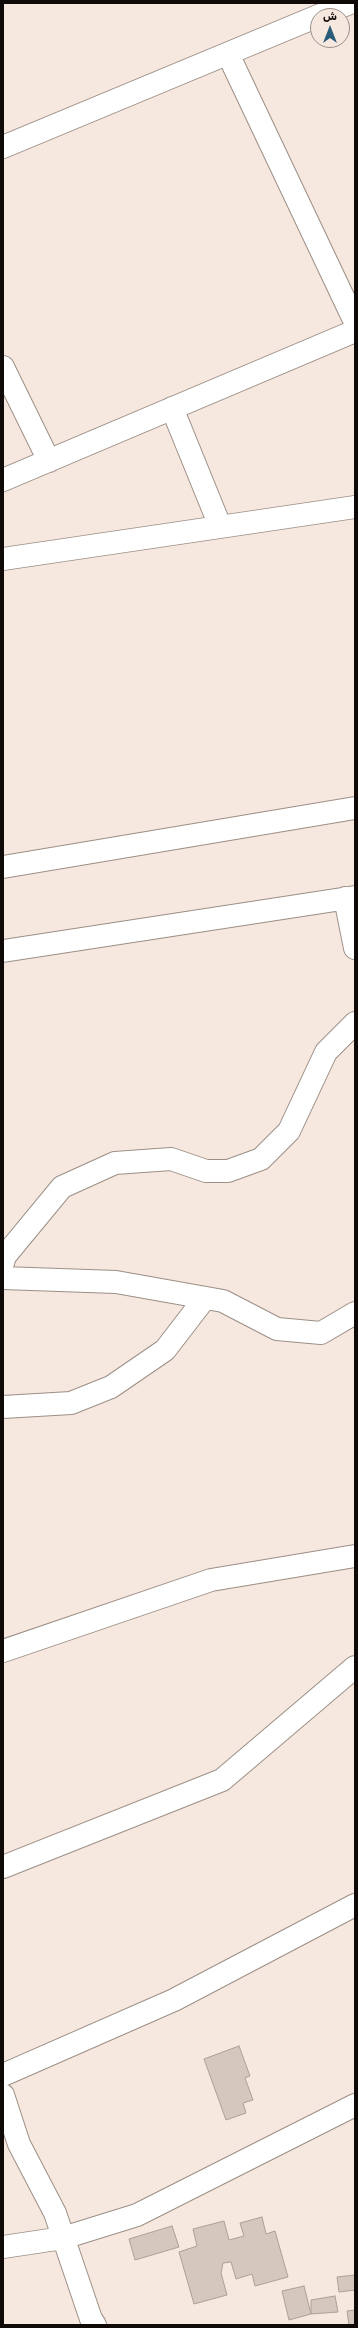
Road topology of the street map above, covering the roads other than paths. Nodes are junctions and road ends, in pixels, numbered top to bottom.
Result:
1 (350, 3) edge
2 (338, 8) edge
3 (310, 19) edge
4 (228, 54) junction
5 (3, 147) edge
6 (355, 322) edge
7 (355, 331) edge
8 (3, 367) edge
9 (172, 408) junction
10 (49, 461) junction
11 (3, 480) edge
12 (355, 507) edge
13 (220, 526) junction
14 (3, 559) edge
15 (355, 808) edge
16 (3, 867) edge
17 (350, 897) edge
18 (355, 948) edge
19 (3, 951) edge
20 (355, 1023) edge
21 (3, 1263) edge
22 (3, 1278) edge
23 (205, 1298) junction
24 (355, 1313) edge
25 (3, 1407) edge
26 (355, 1556) edge
27 (3, 1651) edge
28 (355, 1667) edge
29 (3, 1867) edge
30 (355, 1904) edge
31 (3, 2075) edge
32 (3, 2095) edge
33 (355, 2105) edge
34 (63, 2238) junction
35 (3, 2247) edge
36 (96, 2325) edge

1 - 2 street
3 - 4 street
4 - 5 street
4 - 6 street
7 - 9 street
8 - 10 street
9 - 10 street
9 - 13 street
10 - 11 street
12 - 13 street
13 - 14 street
15 - 16 street
17 - 18 street
17 - 19 street
20 - 21 street
22 - 23 street
23 - 24 street
23 - 25 street
26 - 27 street
28 - 29 street
30 - 31 street
32 - 34 street
33 - 34 street
34 - 35 street
34 - 36 street

